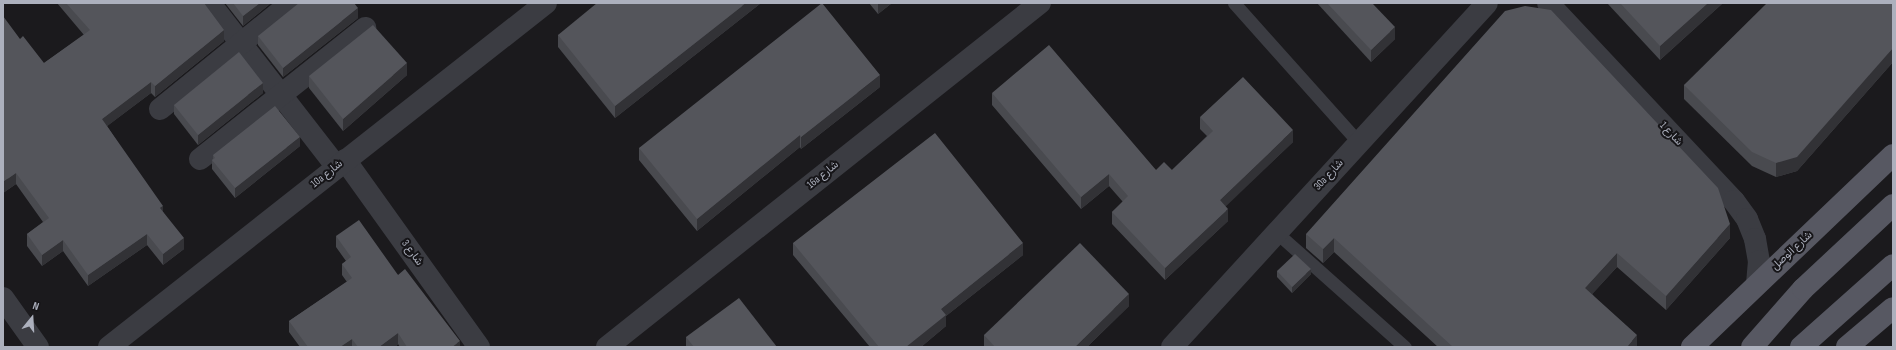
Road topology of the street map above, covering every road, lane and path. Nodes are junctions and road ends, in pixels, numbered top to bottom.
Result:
1 (291, 3) edge
2 (546, 3) edge
3 (1040, 3) edge
4 (1234, 3) edge
5 (1487, 3) edge
6 (1548, 3) edge
7 (212, 6) dead end
8 (365, 28) dead end
9 (241, 43) junction
10 (281, 95) junction
11 (160, 109) dead end
12 (1359, 143) junction
13 (1893, 155) edge
14 (200, 159) dead end
15 (341, 163) junction
16 (1893, 205) edge
17 (1276, 232) junction
18 (1893, 265) edge
19 (1757, 283) junction
20 (3, 298) edge
21 (1893, 308) edge
22 (38, 347) edge
23 (110, 347) edge
24 (479, 347) edge
25 (607, 347) edge
26 (1172, 347) edge
27 (1405, 347) edge
28 (1692, 347) edge
29 (1752, 347) edge
30 (1801, 347) edge
31 (1847, 347) edge

1 - 9 street
2 - 15 street, 10a شارع
3 - 25 street, 16a شارع
4 - 12 lane
5 - 12 street, 30a شارع
6 - 19 street, شارع 1
7 - 9 street, شارع 3
8 - 10 street
9 - 10 street, شارع 3
9 - 11 street
10 - 14 street
10 - 15 street, شارع 3
12 - 17 street, 30a شارع
13 - 19 main road, شارع الوصل
15 - 23 street, 10a شارع
15 - 24 street, شارع 3
16 - 29 main road
17 - 26 street, 30a شارع
17 - 27 lane
18 - 30 main road
19 - 28 main road, شارع الوصل
20 - 22 street
21 - 31 main road

